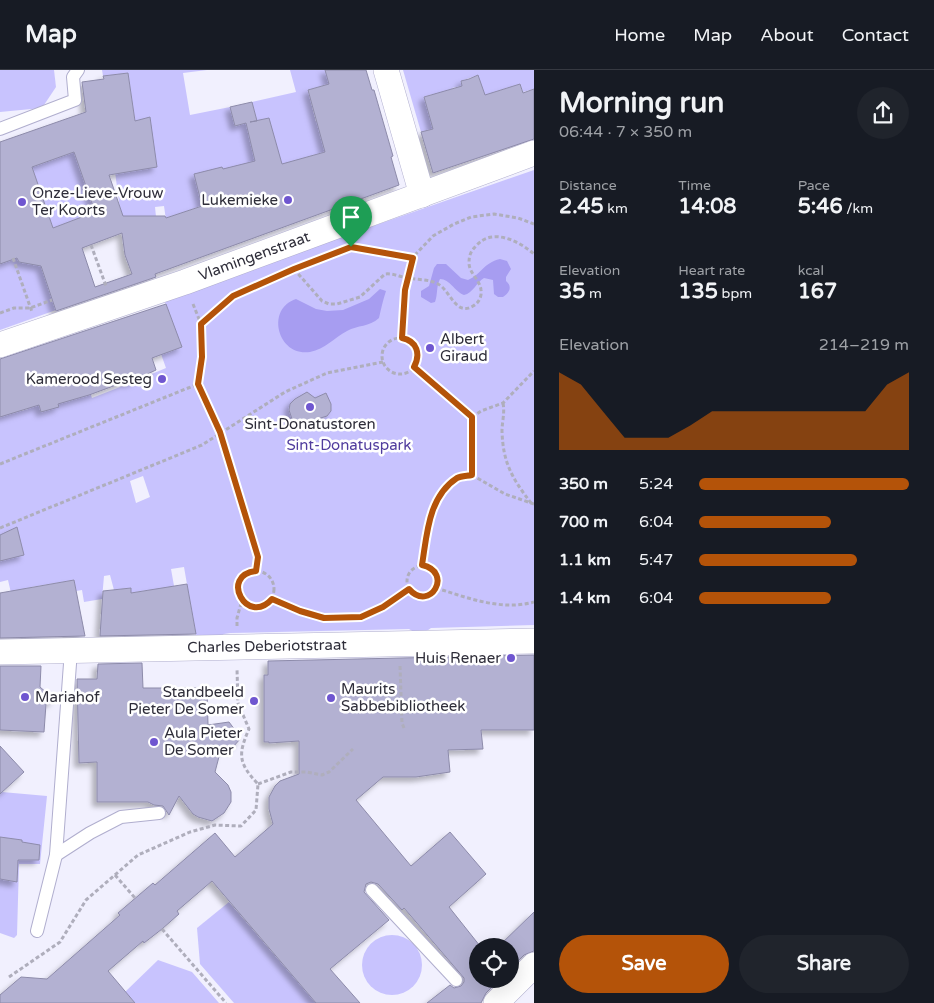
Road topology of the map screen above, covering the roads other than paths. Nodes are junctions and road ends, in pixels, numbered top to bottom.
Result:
1 (78, 70) edge
2 (386, 70) edge
3 (0, 128) edge
4 (534, 153) edge
5 (422, 195) junction
6 (0, 345) edge
7 (534, 641) edge
8 (71, 650) junction
9 (0, 652) edge
10 (159, 813) dead end
11 (56, 855) junction
12 (372, 890) dead end
13 (37, 931) dead end
14 (534, 965) edge
15 (456, 980) dead end
16 (496, 1003) edge

1 - 3 lane
2 - 5 street
4 - 5 street, Vlamingenstraat
5 - 6 street, Vlamingenstraat
7 - 8 street, Charles Deberiotstraat
8 - 9 street, Charles Deberiotstraat
8 - 11 lane
10 - 11 lane
11 - 13 lane
12 - 15 lane
14 - 16 street

